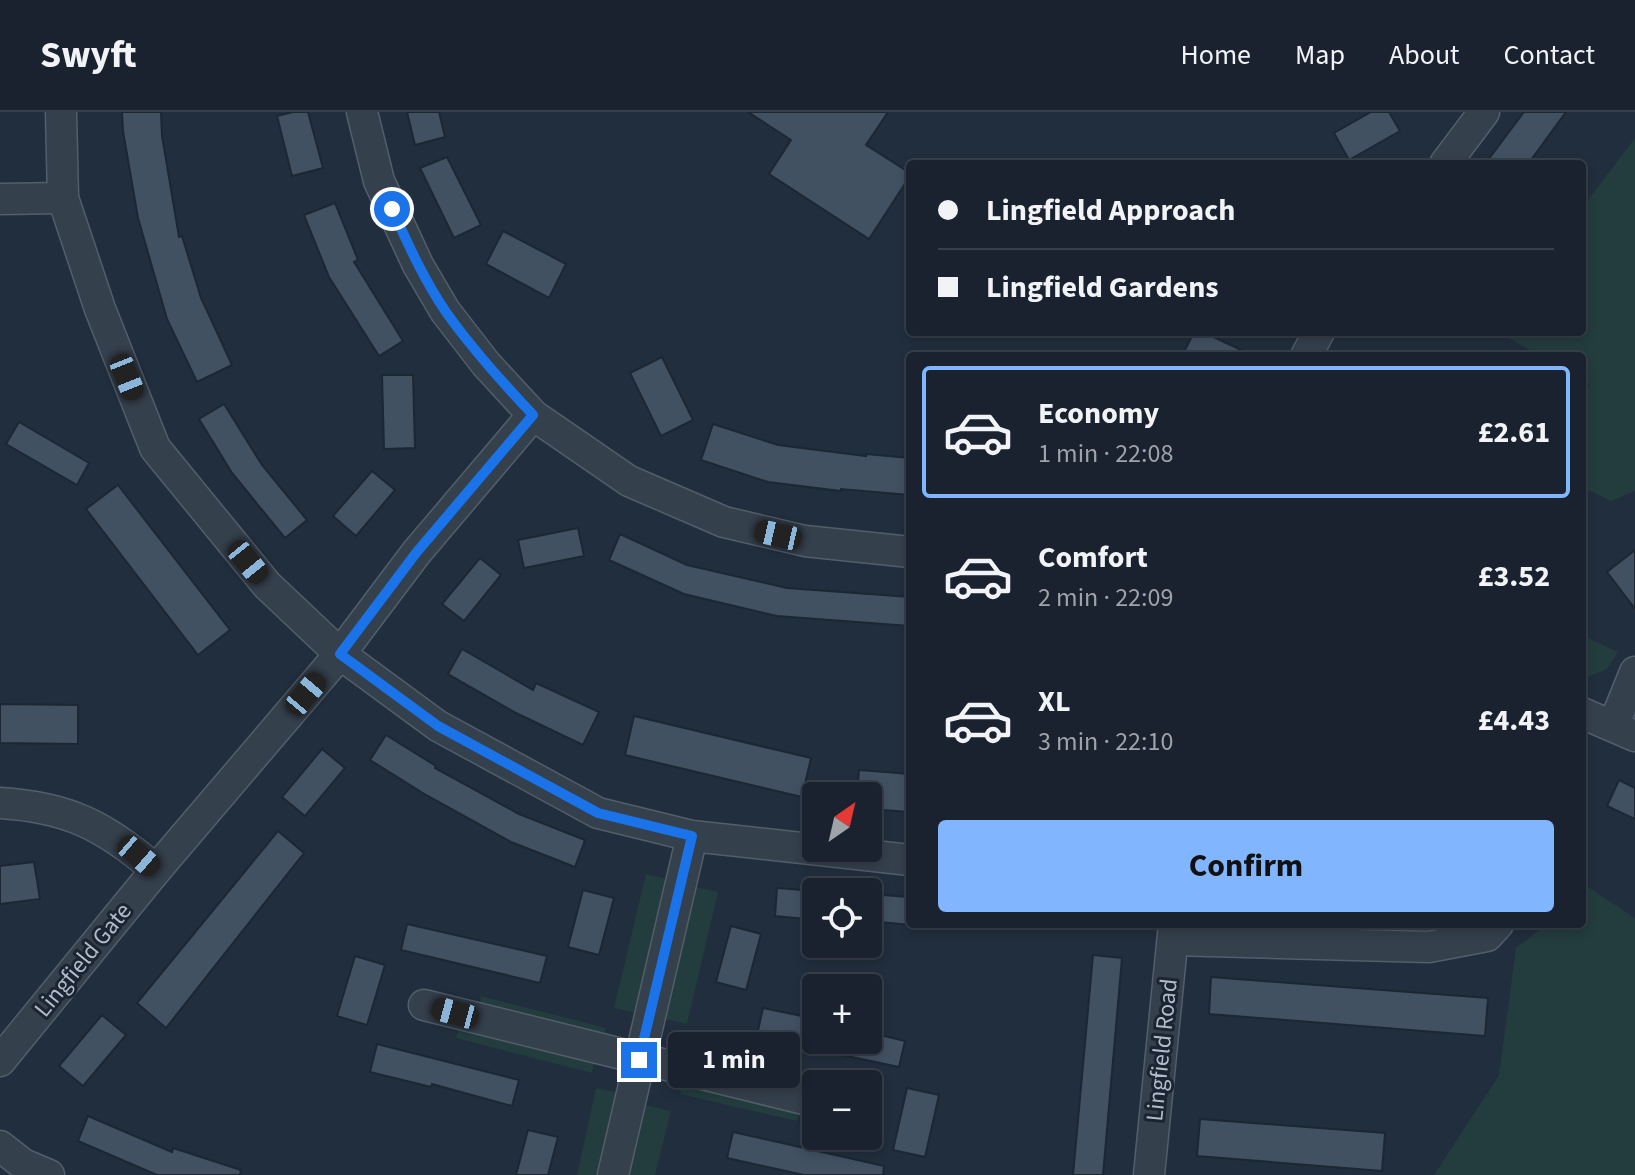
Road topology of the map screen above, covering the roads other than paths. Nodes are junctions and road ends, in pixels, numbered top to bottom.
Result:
1 (61, 112) edge
2 (362, 112) edge
3 (1484, 112) edge
4 (1448, 160) edge
5 (63, 198) junction
6 (0, 199) edge
7 (533, 415) junction
8 (906, 552) edge
9 (340, 654) junction
10 (1635, 672) edge
11 (1586, 715) edge
12 (1624, 730) edge
13 (0, 803) edge
14 (692, 836) junction
15 (906, 860) edge
16 (156, 870) junction
17 (1494, 928) edge
18 (1174, 932) edge
19 (424, 1005) dead end
20 (639, 1060) junction
21 (0, 1061) edge
22 (802, 1099) edge
23 (0, 1146) edge
24 (49, 1175) edge
25 (613, 1175) edge
26 (1149, 1175) edge

1 - 5 street
2 - 7 street
3 - 4 street
5 - 6 street
5 - 9 street
7 - 8 street
7 - 9 street, Lingfield Gate
9 - 14 street
9 - 16 street, Lingfield Gate
10 - 12 street
11 - 12 street
13 - 16 street
14 - 15 street
14 - 20 street
16 - 21 street, Lingfield Gate
17 - 18 street
18 - 26 street, Lingfield Road
19 - 20 street
20 - 22 street
20 - 25 street
23 - 24 street

